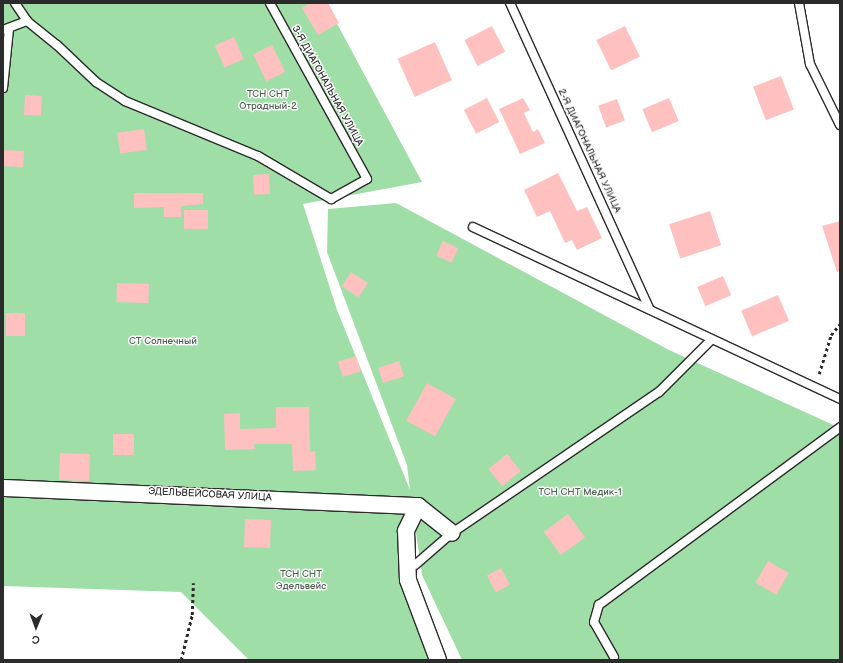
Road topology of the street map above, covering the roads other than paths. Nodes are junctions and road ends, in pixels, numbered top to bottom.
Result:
1 (15, 3) edge
2 (270, 3) edge
3 (510, 3) edge
4 (799, 3) edge
5 (27, 22) junction
6 (6, 30) edge
7 (3, 88) edge
8 (840, 125) edge
9 (473, 227) dead end
10 (649, 308) junction
11 (711, 340) junction
12 (840, 400) edge
13 (840, 427) edge
14 (3, 488) edge
15 (418, 506) junction
16 (452, 533) junction
17 (415, 565) dead end
18 (614, 657) dead end
19 (438, 660) edge

1 - 5 lane
2 - 5 lane, 3-Я ДИАГОНАЛЬНАЯ УЛИЦА
3 - 10 lane, 2-Я ДИАГОНАЛЬНАЯ УЛИЦА
4 - 8 lane
5 - 6 lane
6 - 7 lane
9 - 10 lane
10 - 11 lane
11 - 12 lane
11 - 16 lane
13 - 18 lane
14 - 15 street, ЭДЕЛЬВЕЙСОВАЯ УЛИЦА
15 - 16 street
15 - 19 street
16 - 17 lane

